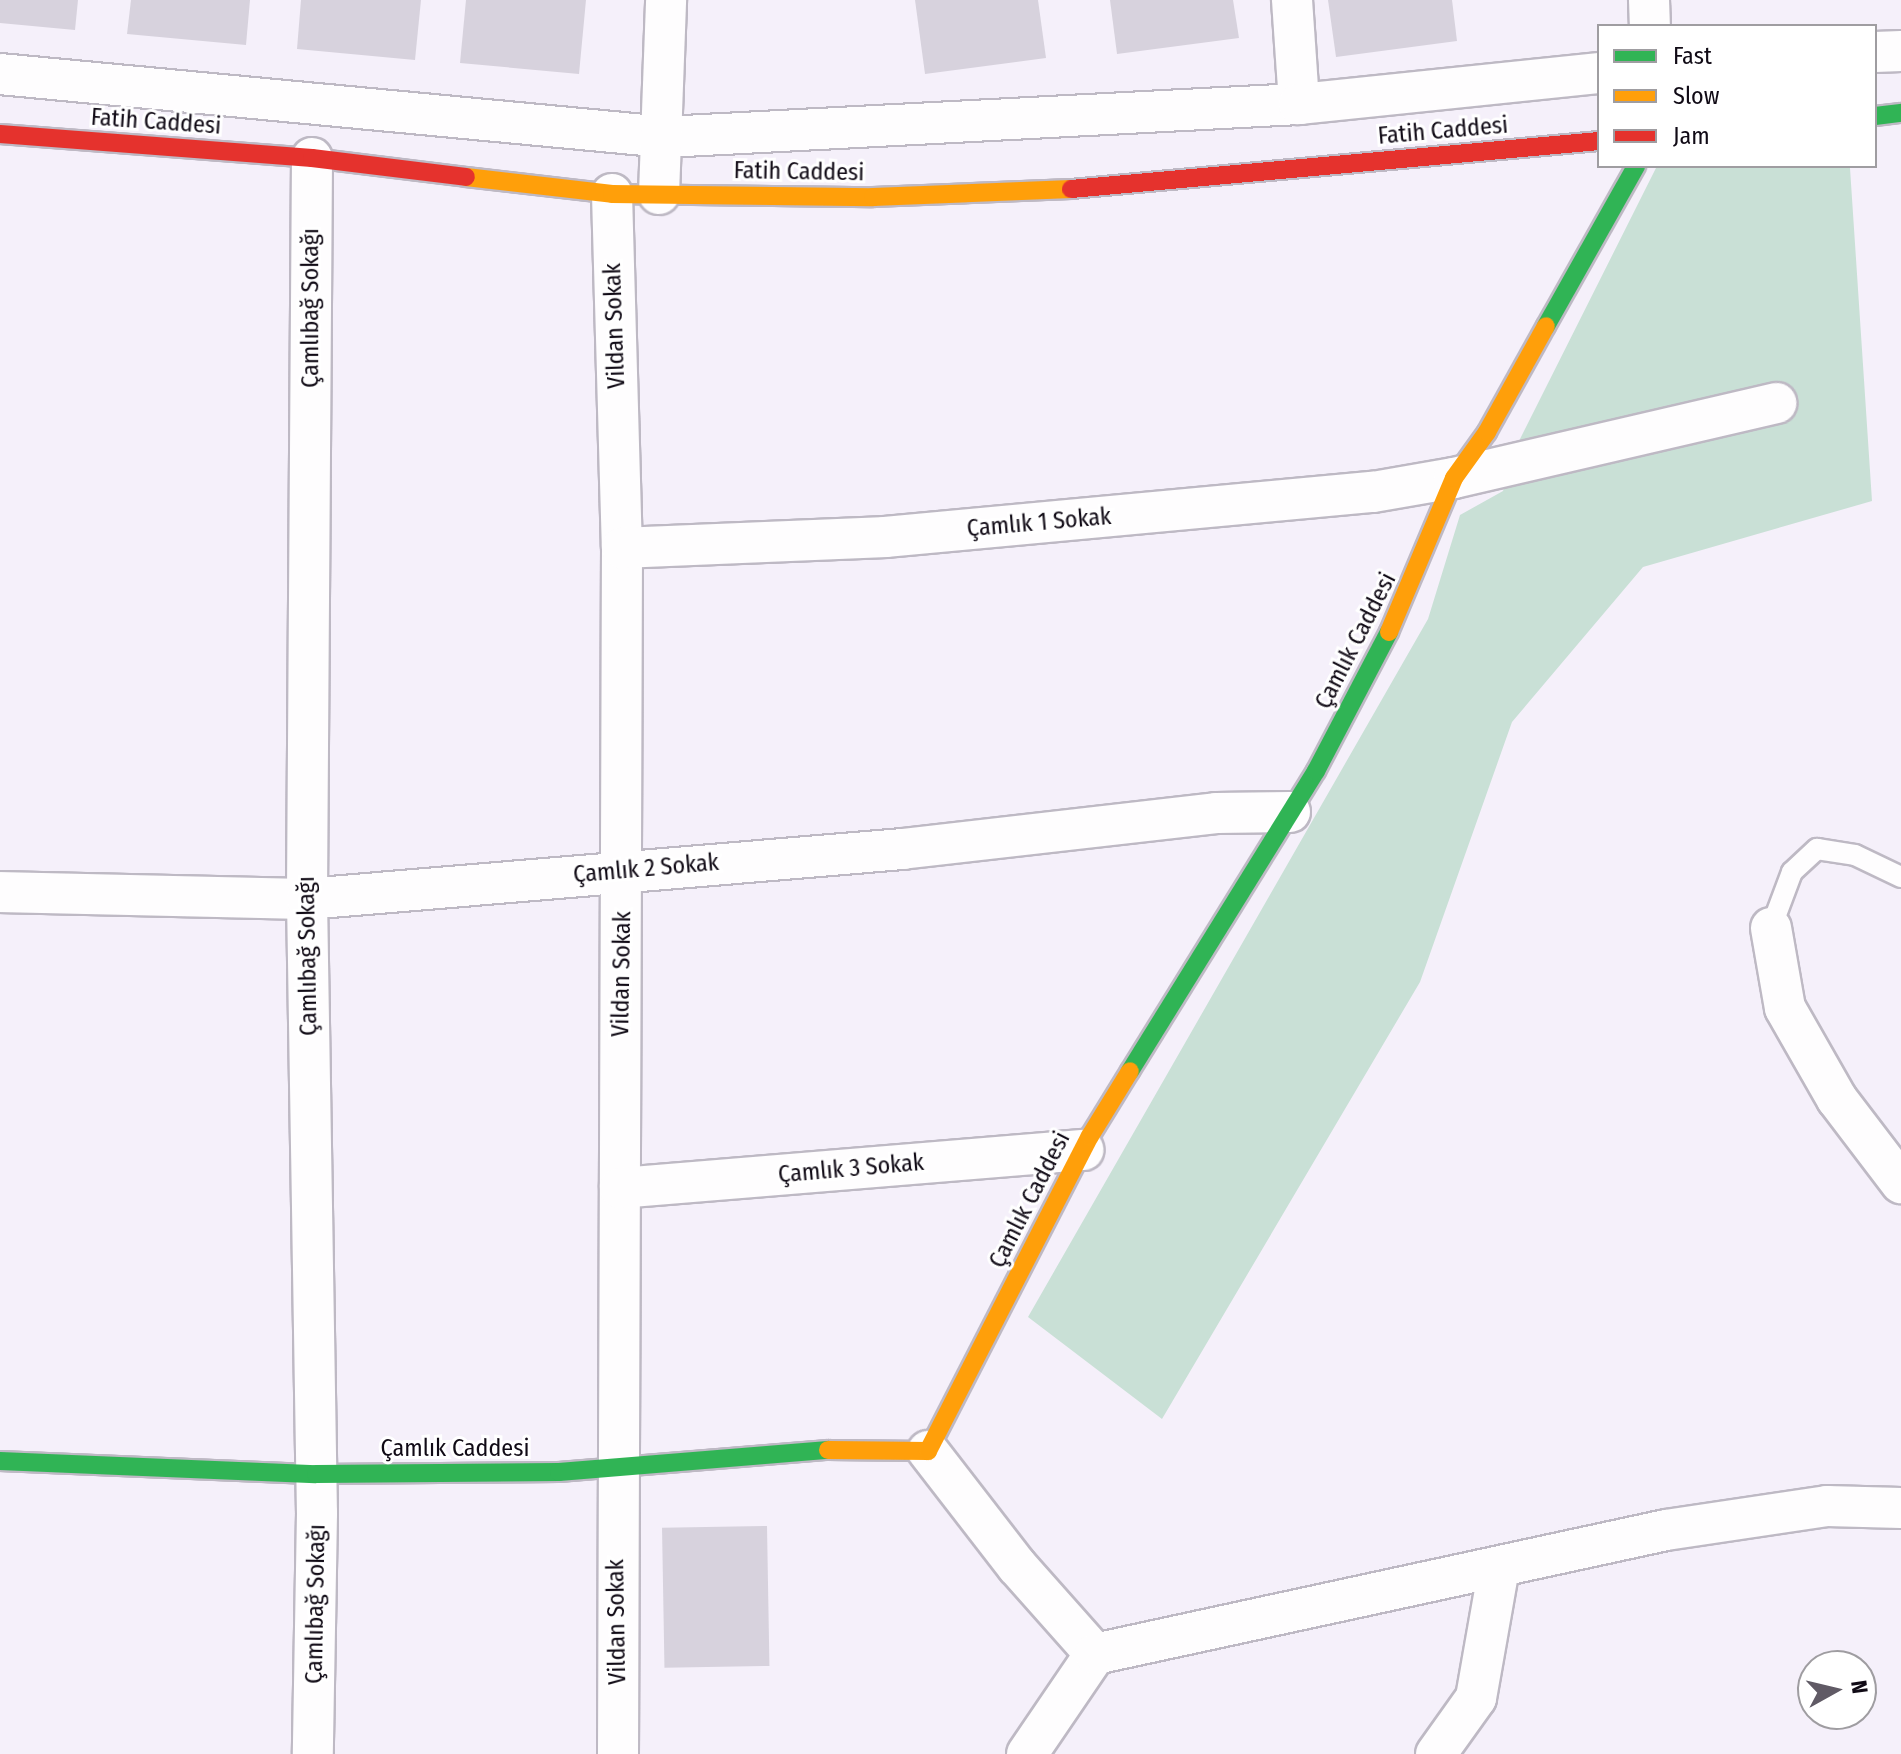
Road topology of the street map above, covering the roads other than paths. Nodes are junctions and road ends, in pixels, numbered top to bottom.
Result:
1 (666, 0) edge
2 (1292, 0) edge
3 (1649, 0) edge
4 (1650, 24) edge
5 (1901, 51) edge
6 (1877, 52) edge
7 (1597, 73) edge
8 (0, 74) edge
9 (1299, 104) junction
10 (1901, 113) edge
11 (1877, 116) edge
12 (0, 134) edge
13 (665, 137) junction
14 (1597, 141) edge
15 (312, 158) junction
16 (1635, 168) edge
17 (612, 194) junction
18 (659, 194) junction
19 (1776, 403) dead end
20 (1454, 478) junction
21 (622, 548) junction
22 (1290, 812) junction
23 (623, 871) junction
24 (1901, 877) edge
25 (0, 892) edge
26 (307, 899) junction
27 (1771, 928) joint
28 (1083, 1150) junction
29 (1901, 1183) edge
30 (620, 1188) junction
31 (928, 1451) junction
32 (0, 1461) edge
33 (615, 1467) junction
34 (316, 1474) junction
35 (1901, 1508) edge
36 (1499, 1567) junction
37 (1095, 1654) junction
38 (313, 1754) edge
39 (618, 1754) edge
40 (1027, 1754) edge
41 (1436, 1754) edge

1 - 13 street
2 - 9 street
3 - 4 street
5 - 6 street
7 - 9 street
8 - 13 street
9 - 13 street
10 - 11 street
12 - 15 street, Fatih Caddesi
13 - 18 street
14 - 18 street, Fatih Caddesi
15 - 17 street, Fatih Caddesi
15 - 26 street, Çamlıbağ Sokağı
16 - 20 street, Çamlık Caddesi
17 - 18 street, Fatih Caddesi
17 - 21 street, Vildan Sokak
19 - 20 street, Çamlık 1 Sokak
20 - 21 street, Çamlık 1 Sokak
20 - 22 street, Çamlık Caddesi
21 - 23 street, Vildan Sokak
22 - 23 street, Çamlık 2 Sokak
22 - 28 street, Çamlık Caddesi
23 - 26 street, Çamlık 2 Sokak
23 - 30 street, Vildan Sokak
24 - 27 lane
25 - 26 street, Çamlık 2 Sokak
26 - 34 street, Çamlıbağ Sokağı
27 - 29 street
28 - 30 street, Çamlık 3 Sokak
28 - 31 street, Çamlık Caddesi
30 - 33 street, Vildan Sokak
31 - 33 street, Çamlık Caddesi
31 - 37 street
32 - 34 street, Çamlık Caddesi
33 - 34 street, Çamlık Caddesi
33 - 39 street, Vildan Sokak
34 - 38 street, Çamlıbağ Sokağı
35 - 36 street
36 - 37 street
36 - 41 street
37 - 40 street

